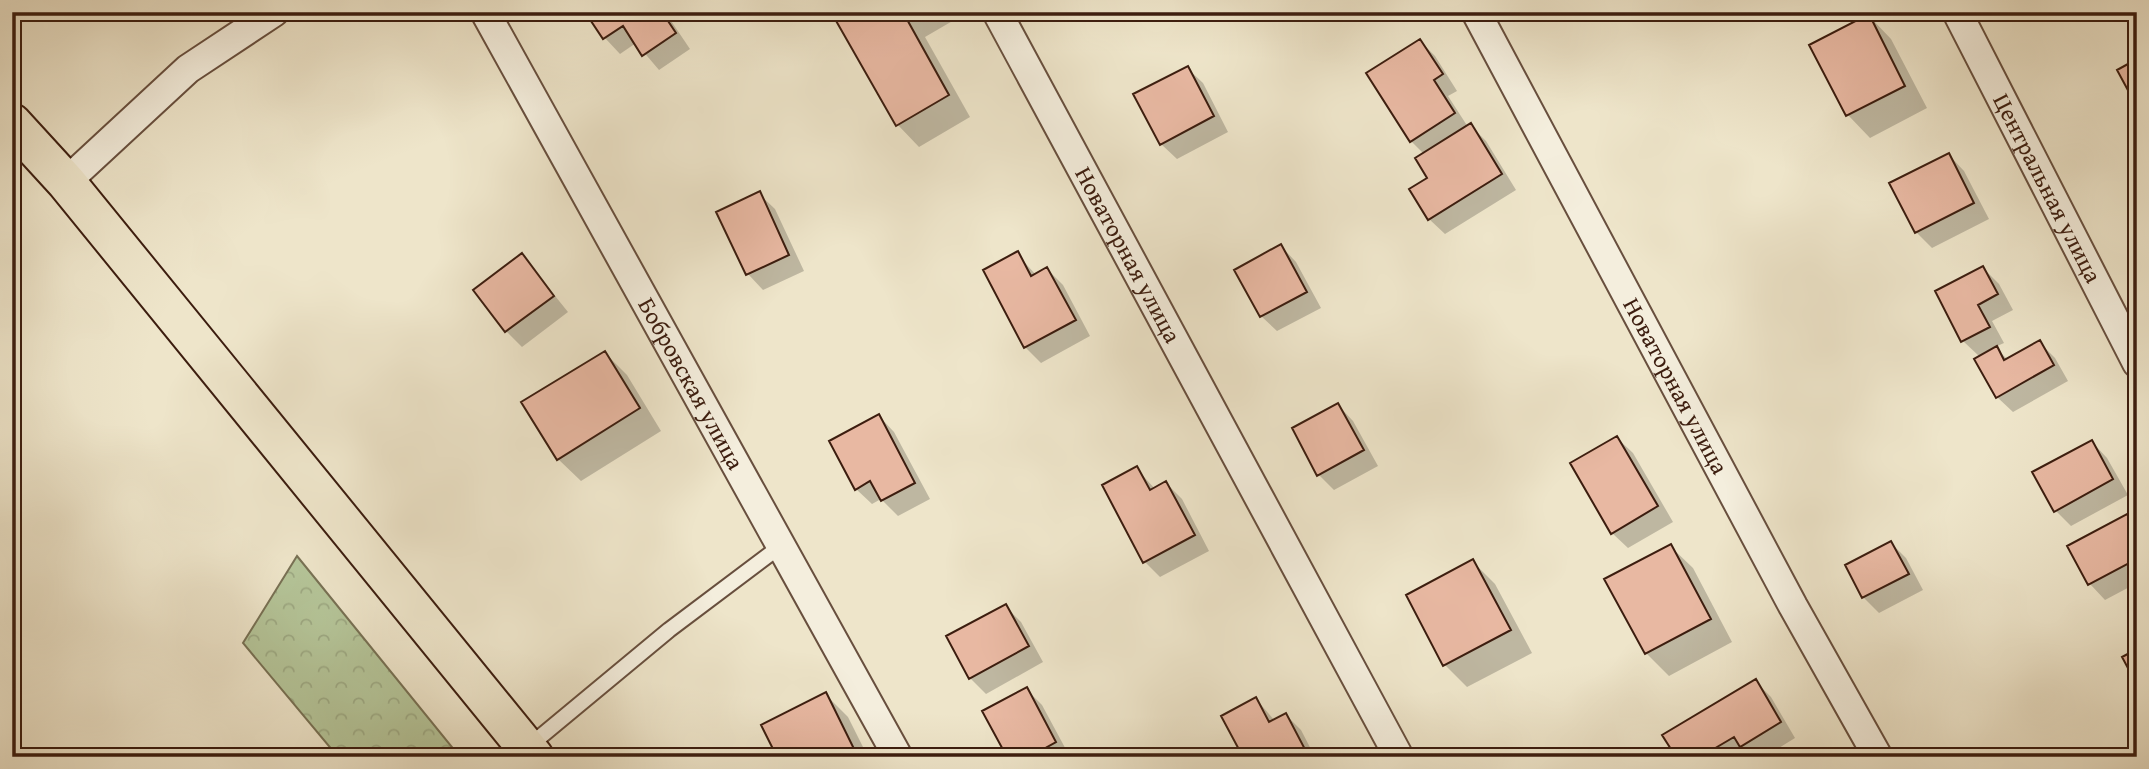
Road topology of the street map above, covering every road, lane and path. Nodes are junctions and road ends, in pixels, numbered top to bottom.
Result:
1 (274, 12) edge
2 (485, 12) edge
3 (997, 12) edge
4 (1476, 12) edge
5 (1957, 12) edge
6 (12, 123) edge
7 (66, 181) junction
8 (2137, 363) edge
9 (782, 545) junction
10 (531, 752) edge
11 (898, 757) edge
12 (1399, 757) edge
13 (1878, 757) edge

1 - 7 street
2 - 9 street, Бобровская улица
3 - 12 street, Новаторная улица
4 - 13 street, Новаторная улица
5 - 8 street, Центральная улица
6 - 7 main road
7 - 10 main road
9 - 10 lane
9 - 11 street, Бобровская улица

